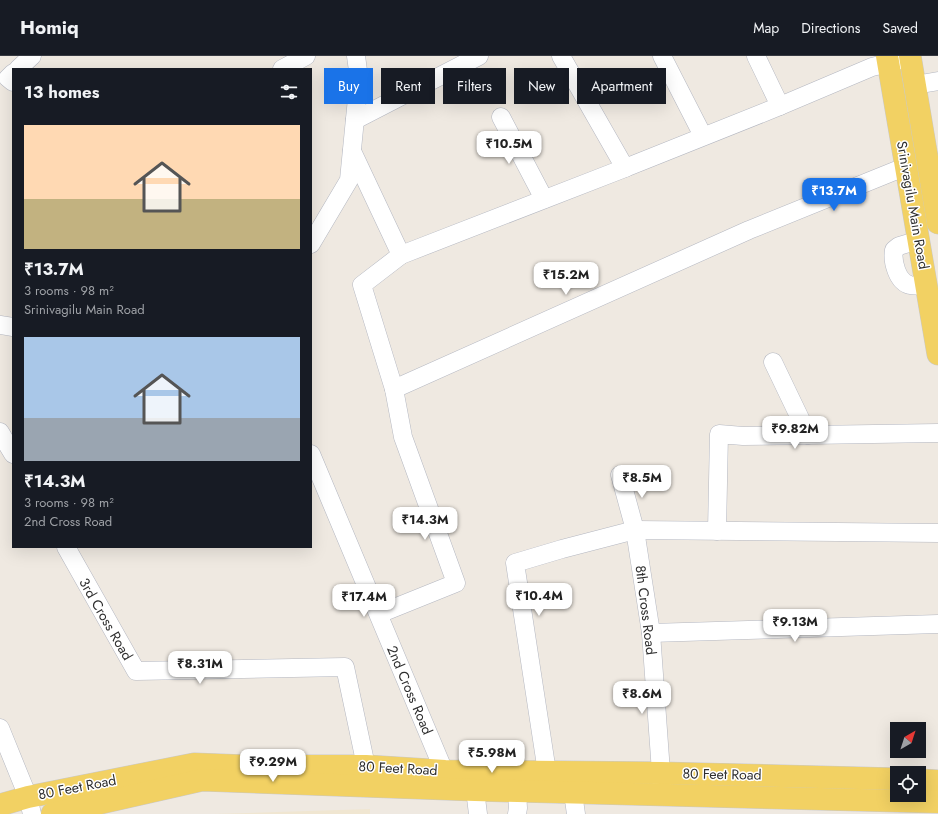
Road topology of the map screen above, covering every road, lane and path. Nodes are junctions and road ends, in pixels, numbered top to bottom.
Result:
1 (32, 56) edge
2 (274, 56) edge
3 (306, 56) edge
4 (356, 56) edge
5 (479, 56) edge
6 (561, 56) edge
7 (662, 56) edge
8 (756, 56) edge
9 (910, 57) edge
10 (888, 59) edge
11 (20, 68) edge
12 (278, 68) edge
13 (284, 68) edge
14 (938, 81) edge
15 (915, 85) junction
16 (780, 106) junction
17 (502, 117) dead end
18 (355, 120) junction
19 (703, 136) junction
20 (352, 150) junction
21 (907, 166) junction
22 (625, 168) junction
23 (544, 199) junction
24 (938, 223) edge
25 (312, 242) edge
26 (401, 255) junction
27 (0, 325) edge
28 (12, 327) edge
29 (938, 354) edge
30 (772, 362) dead end
31 (394, 389) junction
32 (0, 432) edge
33 (938, 433) edge
34 (808, 435) junction
35 (12, 452) edge
36 (312, 456) edge
37 (620, 475) dead end
38 (635, 530) junction
39 (717, 531) junction
40 (938, 533) edge
41 (67, 548) edge
42 (379, 614) junction
43 (938, 624) edge
44 (651, 633) junction
45 (0, 728) edge
46 (366, 766) junction
47 (547, 772) junction
48 (661, 773) junction
49 (890, 779) edge
50 (448, 780) junction
51 (926, 780) edge
52 (938, 781) edge
53 (475, 790) junction
54 (517, 792) junction
55 (662, 795) junction
56 (938, 802) edge
57 (574, 804) edge
58 (0, 805) edge
59 (30, 805) edge
60 (888, 807) edge
61 (52, 814) edge
62 (478, 814) edge
63 (517, 814) edge

1 - 11 street
2 - 12 street
3 - 13 street
4 - 18 street
5 - 18 street
6 - 22 street
7 - 19 street
8 - 16 street
9 - 10 street
9 - 15 main road, Srinivagilu Main Road
10 - 16 street
10 - 21 main road, Srinivagilu Main Road
14 - 15 street
15 - 24 main road, Srinivagilu Main Road
16 - 19 street
17 - 23 street
18 - 20 street
19 - 22 street
20 - 25 street
20 - 26 street
21 - 29 main road, Srinivagilu Main Road
21 - 31 street
22 - 23 street
23 - 26 street
26 - 31 street
27 - 28 street
30 - 34 street
31 - 42 street
32 - 35 street
33 - 34 street
34 - 39 street
36 - 42 street, 2nd Cross Road
37 - 38 street, 8th Cross Road
38 - 39 street
38 - 44 street, 8th Cross Road
38 - 47 street
39 - 40 street
41 - 46 street, 3rd Cross Road
42 - 50 street, 2nd Cross Road
43 - 44 street
44 - 48 street, 8th Cross Road
45 - 59 street
46 - 50 main road, 80 Feet Road
46 - 59 main road, 80 Feet Road
47 - 48 main road, 80 Feet Road
47 - 50 main road, 80 Feet Road
48 - 49 main road, 80 Feet Road
48 - 55 street, 8th Cross Road
50 - 53 main road, 80 Feet Road
50 - 61 main road, 80 Feet Road
51 - 52 main road
53 - 54 main road, 80 Feet Road
53 - 62 street
54 - 57 main road, 80 Feet Road
54 - 63 street
55 - 57 main road, 80 Feet Road
55 - 60 main road, 80 Feet Road
56 - 60 main road, 80 Feet Road
58 - 59 main road, 80 Feet Road

